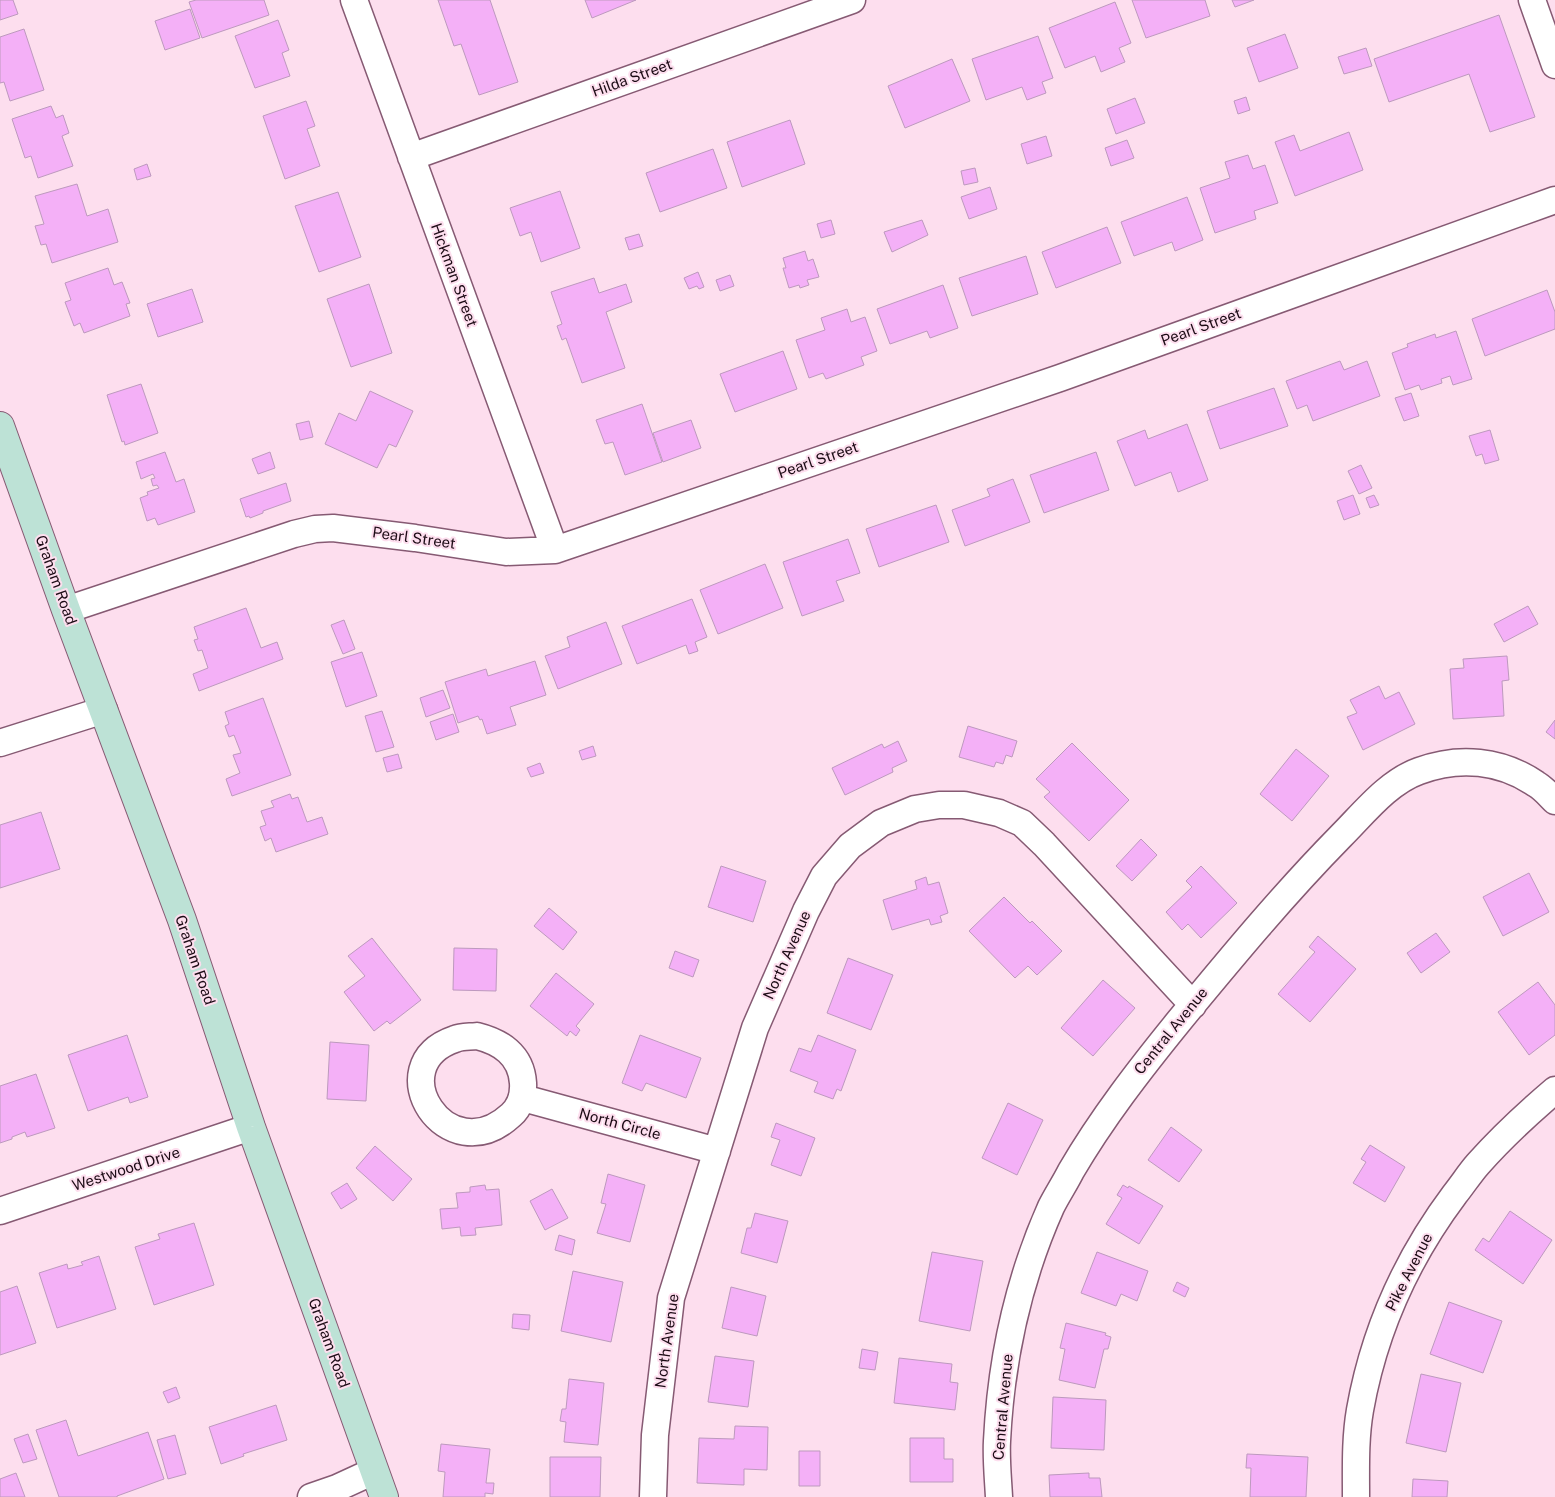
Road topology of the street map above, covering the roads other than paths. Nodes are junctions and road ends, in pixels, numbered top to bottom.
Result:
1 (354, 0) edge
2 (852, 0) edge
3 (1532, 0) edge
4 (1555, 65) edge
5 (411, 157) junction
6 (1555, 200) edge
7 (0, 426) edge
8 (555, 550) junction
9 (66, 610) junction
10 (104, 710) junction
11 (0, 743) edge
12 (1555, 801) edge
13 (1193, 1004) junction
14 (1555, 1090) edge
15 (523, 1098) dead end
16 (251, 1127) junction
17 (717, 1151) junction
18 (0, 1211) edge
19 (374, 1471) junction
20 (311, 1497) edge
21 (384, 1497) edge
22 (653, 1497) edge
23 (999, 1497) edge
24 (1356, 1497) edge

1 - 5 street, Hickman Street
2 - 5 street, Hilda Street
3 - 4 street
5 - 8 street, Hickman Street
6 - 8 street, Pearl Street
7 - 9 main road, Graham Road
8 - 9 street, Pearl Street
9 - 10 main road, Graham Road
10 - 11 street
10 - 16 main road, Graham Road
12 - 13 street, Central Avenue
13 - 17 street, North Avenue
13 - 23 street, Central Avenue
14 - 24 street, Pike Avenue
15 - 17 street, North Circle
16 - 18 street, Westwood Drive
16 - 19 main road, Graham Road
17 - 22 street, North Avenue
19 - 20 street
19 - 21 main road, Graham Road

